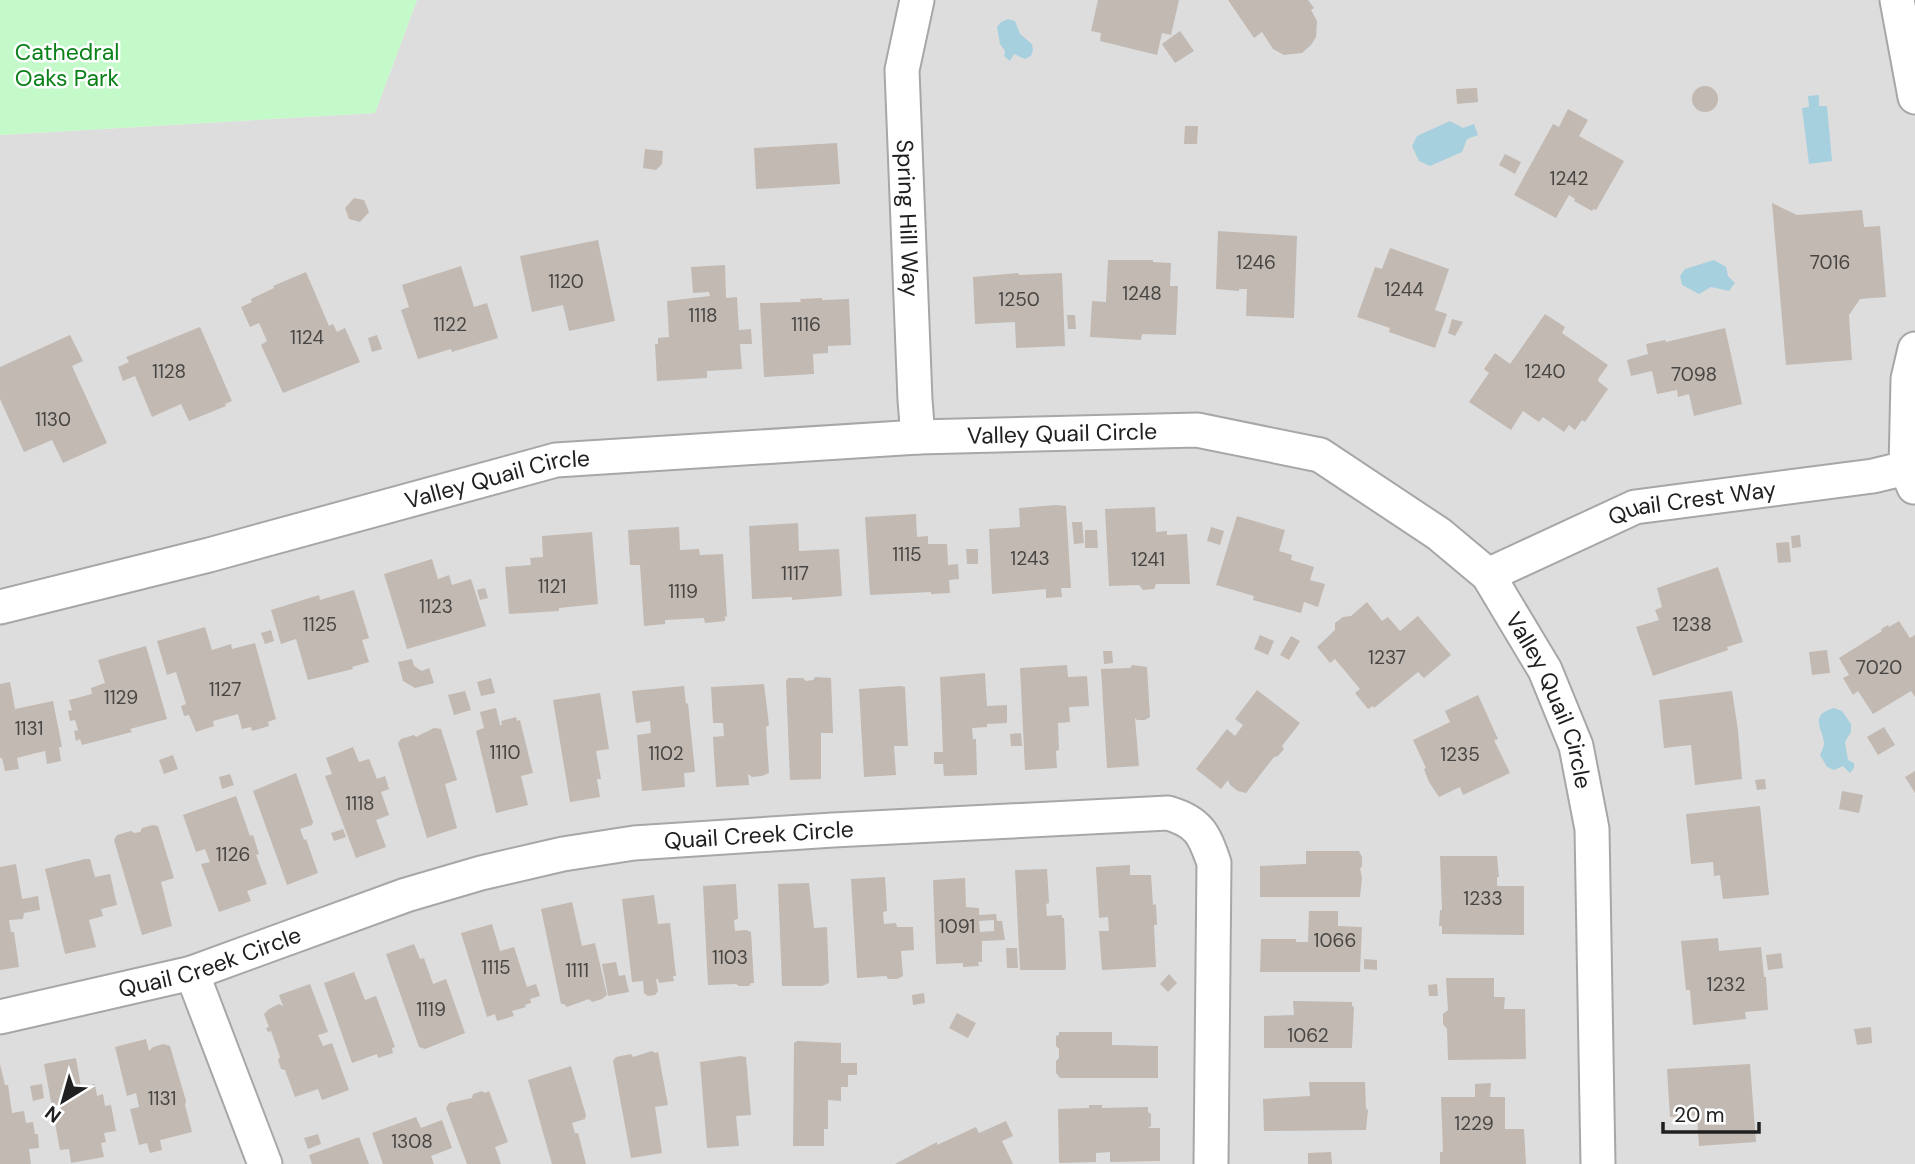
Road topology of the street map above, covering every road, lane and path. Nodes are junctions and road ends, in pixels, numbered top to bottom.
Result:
1 (917, 0) edge
2 (1896, 0) edge
3 (1915, 97) edge
4 (1915, 349) edge
5 (918, 437) junction
6 (1910, 478) edge
7 (1488, 575) junction
8 (0, 607) edge
9 (192, 973) junction
10 (0, 1017) edge
11 (265, 1164) edge
12 (1211, 1164) edge
13 (1598, 1164) edge

1 - 5 street, Spring Hill Way
2 - 3 street
4 - 6 street
5 - 7 street, Valley Quail Circle
5 - 8 street, Valley Quail Circle
6 - 7 street, Quail Crest Way
7 - 13 street, Valley Quail Circle
9 - 10 street, Quail Creek Circle
9 - 11 street
9 - 12 street, Quail Creek Circle

